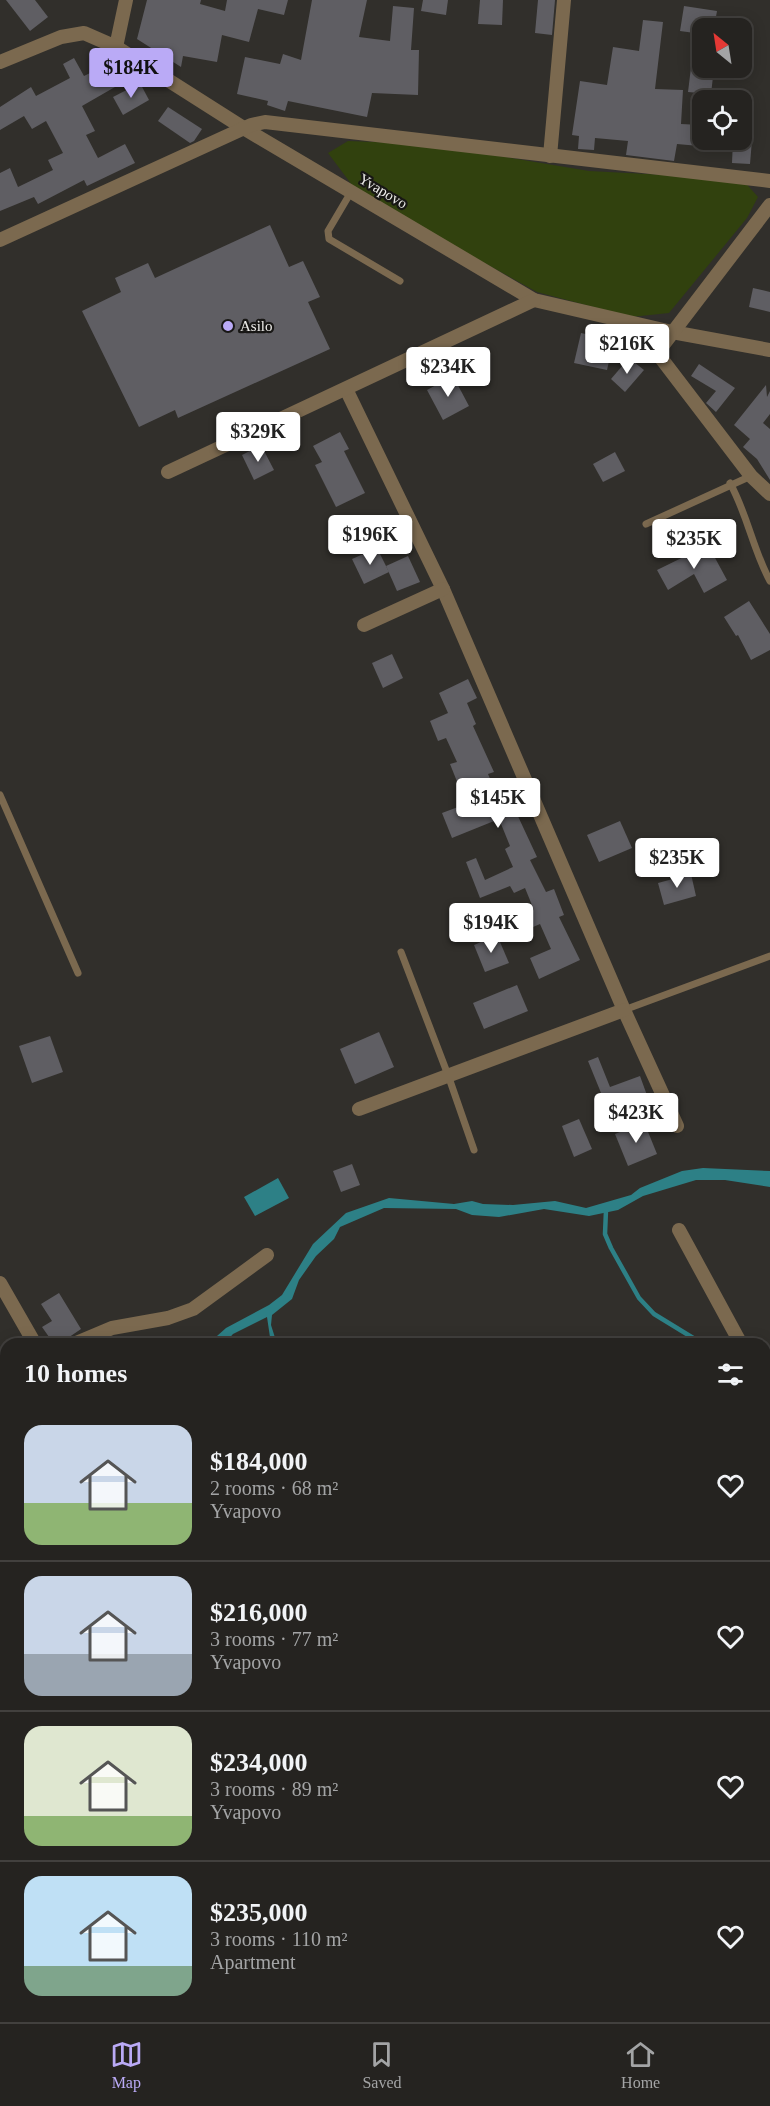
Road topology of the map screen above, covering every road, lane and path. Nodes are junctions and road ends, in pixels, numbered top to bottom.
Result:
1 (126, 0) edge
2 (564, 0) edge
3 (116, 47) junction
4 (0, 62) edge
5 (245, 129) junction
6 (550, 156) junction
7 (770, 181) edge
8 (351, 192) junction
9 (770, 205) edge
10 (0, 240) edge
11 (400, 281) dead end
12 (534, 300) junction
13 (635, 324) junction
14 (672, 332) junction
15 (770, 350) edge
16 (657, 353) junction
17 (346, 389) junction
18 (168, 472) dead end
19 (751, 476) junction
20 (730, 483) junction
21 (770, 494) edge
22 (646, 524) dead end
23 (770, 581) edge
24 (443, 589) junction
25 (364, 625) dead end
26 (0, 795) edge
27 (401, 952) dead end
28 (770, 956) edge
29 (78, 973) dead end
30 (624, 1010) junction
31 (448, 1076) junction
32 (359, 1109) dead end
33 (677, 1126) dead end
34 (474, 1150) dead end
35 (679, 1230) dead end
36 (267, 1255) dead end
37 (0, 1283) edge
38 (32, 1338) edge
39 (88, 1338) edge
40 (738, 1338) edge

1 - 3 street
2 - 6 street
3 - 4 street, Yvapovo
3 - 5 street, Yvapovo
5 - 6 street
5 - 8 street, Yvapovo
5 - 10 street
6 - 7 street
8 - 11 lane
8 - 12 street, Yvapovo
9 - 14 street
12 - 13 street, Yvapovo
12 - 17 street
13 - 14 street, Yvapovo
13 - 16 street
14 - 15 street, Yvapovo
14 - 16 street
16 - 19 street
17 - 18 street
17 - 24 street
19 - 20 lane
19 - 21 street
20 - 22 lane
20 - 23 lane
24 - 25 street
24 - 30 street
26 - 29 lane
27 - 31 lane
28 - 30 lane
30 - 31 street
30 - 33 street
31 - 32 street
31 - 34 lane
35 - 40 street
36 - 39 street
37 - 38 street

